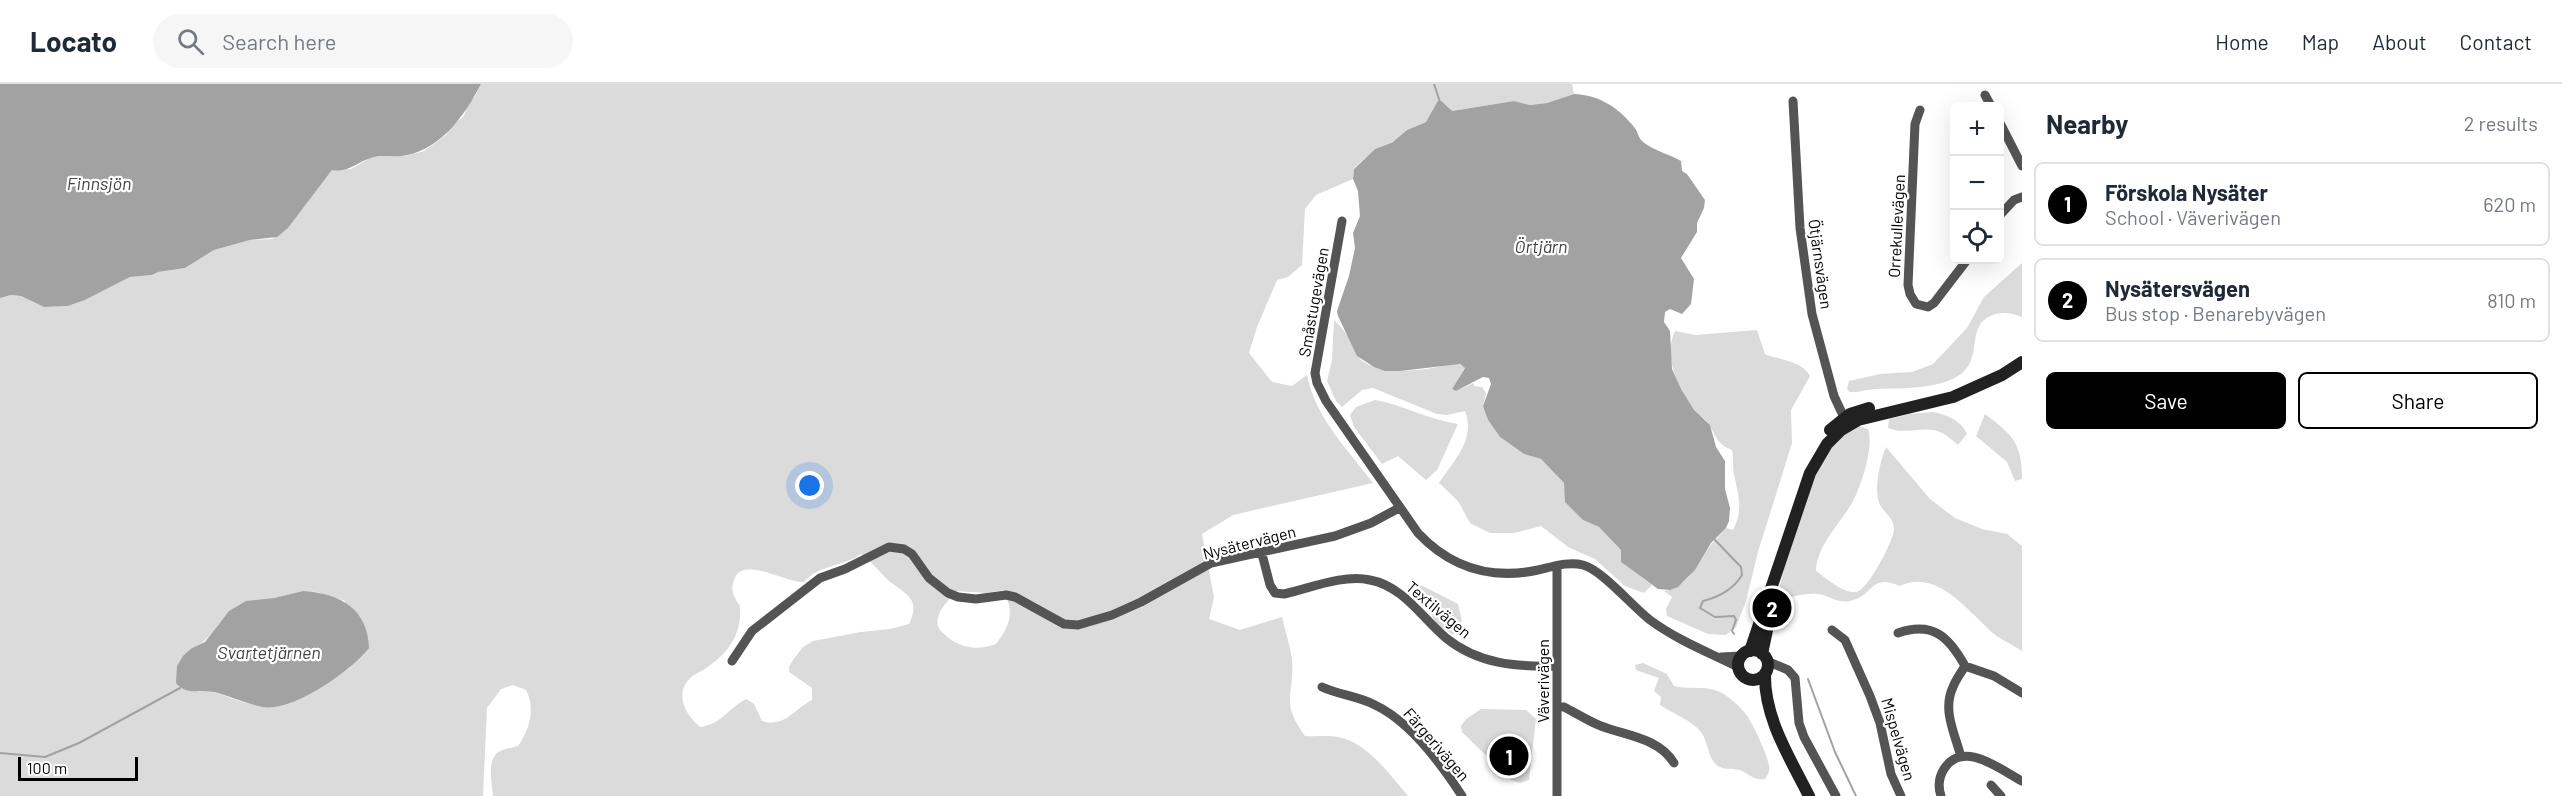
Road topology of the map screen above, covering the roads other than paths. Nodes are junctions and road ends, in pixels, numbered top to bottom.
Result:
1 (1985, 95) dead end
2 (1793, 101) dead end
3 (1989, 102) edge
4 (1920, 110) dead end
5 (2004, 131) edge
6 (2022, 166) edge
7 (2022, 197) edge
8 (2004, 211) edge
9 (1342, 221) dead end
10 (1963, 264) edge
11 (2022, 362) edge
12 (1845, 422) junction
13 (1399, 508) junction
14 (1262, 554) junction
15 (1557, 566) junction
16 (1832, 630) dead end
17 (1898, 633) dead end
18 (732, 661) dead end
19 (1756, 662) junction
20 (1556, 666) junction
21 (1965, 666) junction
22 (1322, 687) dead end
23 (2022, 693) edge
24 (1557, 706) junction
25 (1768, 707) junction
26 (1961, 757) junction
27 (1674, 763) dead end
28 (2022, 781) edge
29 (1991, 785) dead end
30 (1462, 796) edge
31 (1557, 796) edge
32 (1809, 796) edge
33 (1836, 796) edge
34 (1901, 796) edge
35 (1941, 796) edge
36 (2001, 796) edge

1 - 3 street
2 - 12 street, Ötjärnsvägen
4 - 10 street, Orrekullevägen
5 - 6 street
7 - 8 street
9 - 13 street, Småstugevägen
11 - 12 street
12 - 19 street
13 - 14 street, Nysätervägen
13 - 15 street
14 - 18 street, Nysätervägen
14 - 20 street, Textilvägen
15 - 19 street
15 - 20 street, Väverivägen
16 - 34 street, Mispelvägen
17 - 21 street
19 - 25 street
19 - 25 street
19 - 33 street
20 - 24 street, Väverivägen
21 - 23 street
21 - 26 street
22 - 30 street, Färgerivägen
24 - 27 street
24 - 31 street, Väverivägen
25 - 32 street
26 - 28 street
26 - 35 street
29 - 36 street

